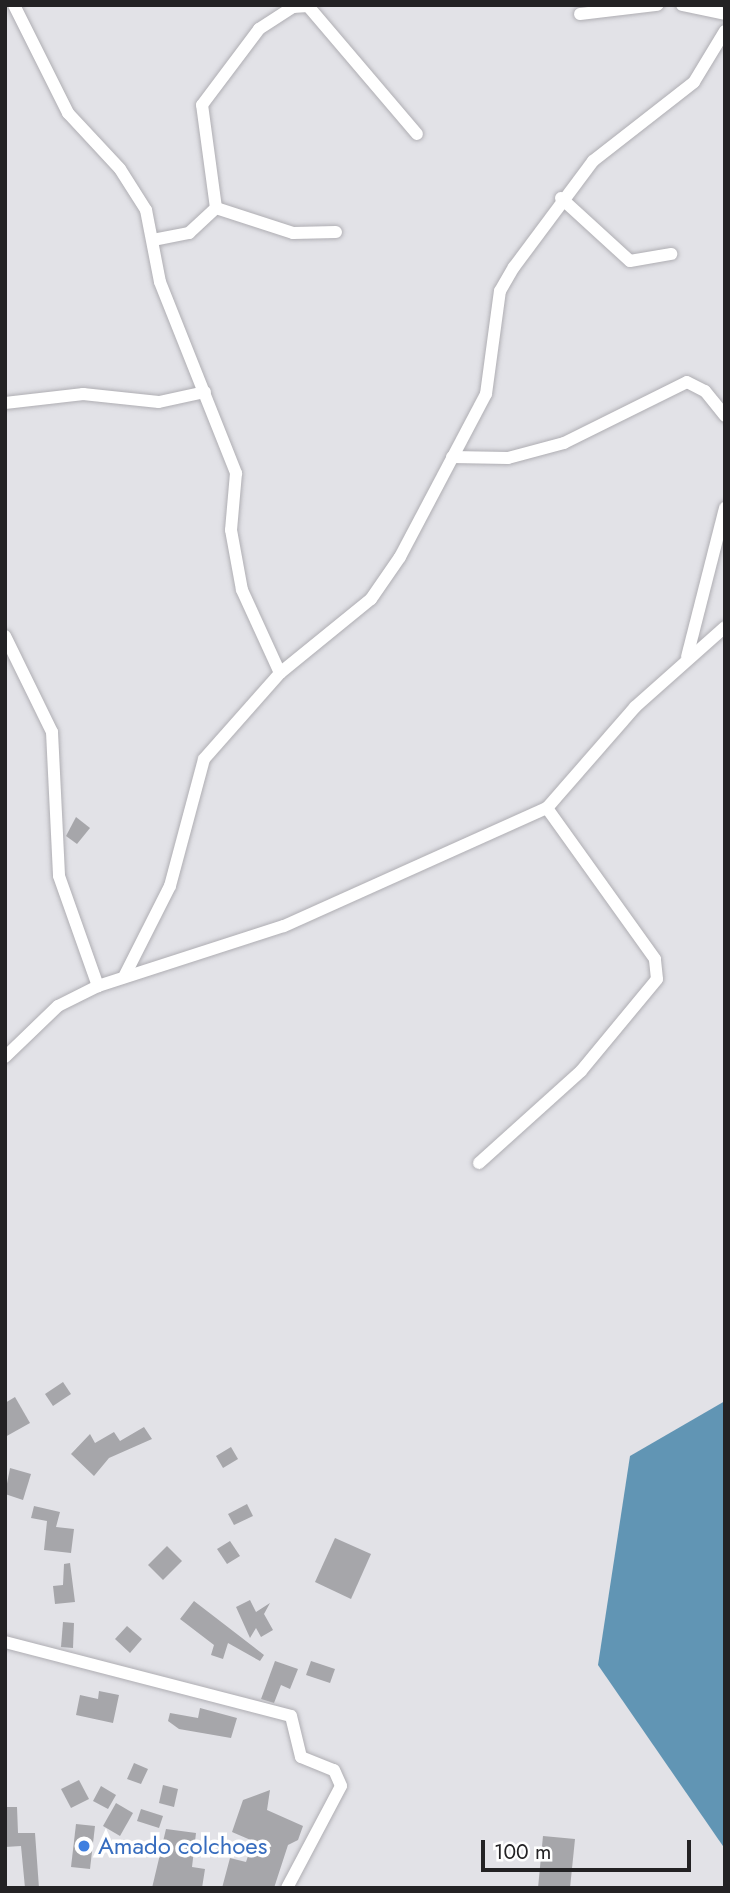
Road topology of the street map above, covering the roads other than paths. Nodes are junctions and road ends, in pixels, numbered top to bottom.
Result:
1 (14, 5) edge
2 (657, 5) edge
3 (682, 5) edge
4 (580, 14) dead end
5 (725, 14) edge
6 (725, 31) edge
7 (417, 134) dead end
8 (561, 198) junction
9 (216, 208) junction
10 (336, 232) dead end
11 (153, 240) junction
12 (671, 254) dead end
13 (205, 393) junction
14 (5, 403) edge
15 (725, 416) edge
16 (452, 457) junction
17 (725, 508) edge
18 (725, 626) edge
19 (5, 636) edge
20 (687, 657) junction
21 (280, 673) junction
22 (547, 808) junction
23 (125, 975) junction
24 (98, 986) junction
25 (5, 1057) edge
26 (479, 1163) dead end
27 (5, 1642) edge
28 (287, 1888) edge

1 - 11 street
2 - 4 street
3 - 5 street
6 - 8 street
7 - 9 street
8 - 12 street
8 - 16 street
9 - 10 street
9 - 11 street
11 - 13 street
13 - 14 street
13 - 21 street
15 - 16 street
16 - 21 street
17 - 20 street
18 - 20 street
19 - 24 street
20 - 22 street
21 - 23 street
22 - 23 street
22 - 26 street
23 - 24 street
24 - 25 street
27 - 28 street

